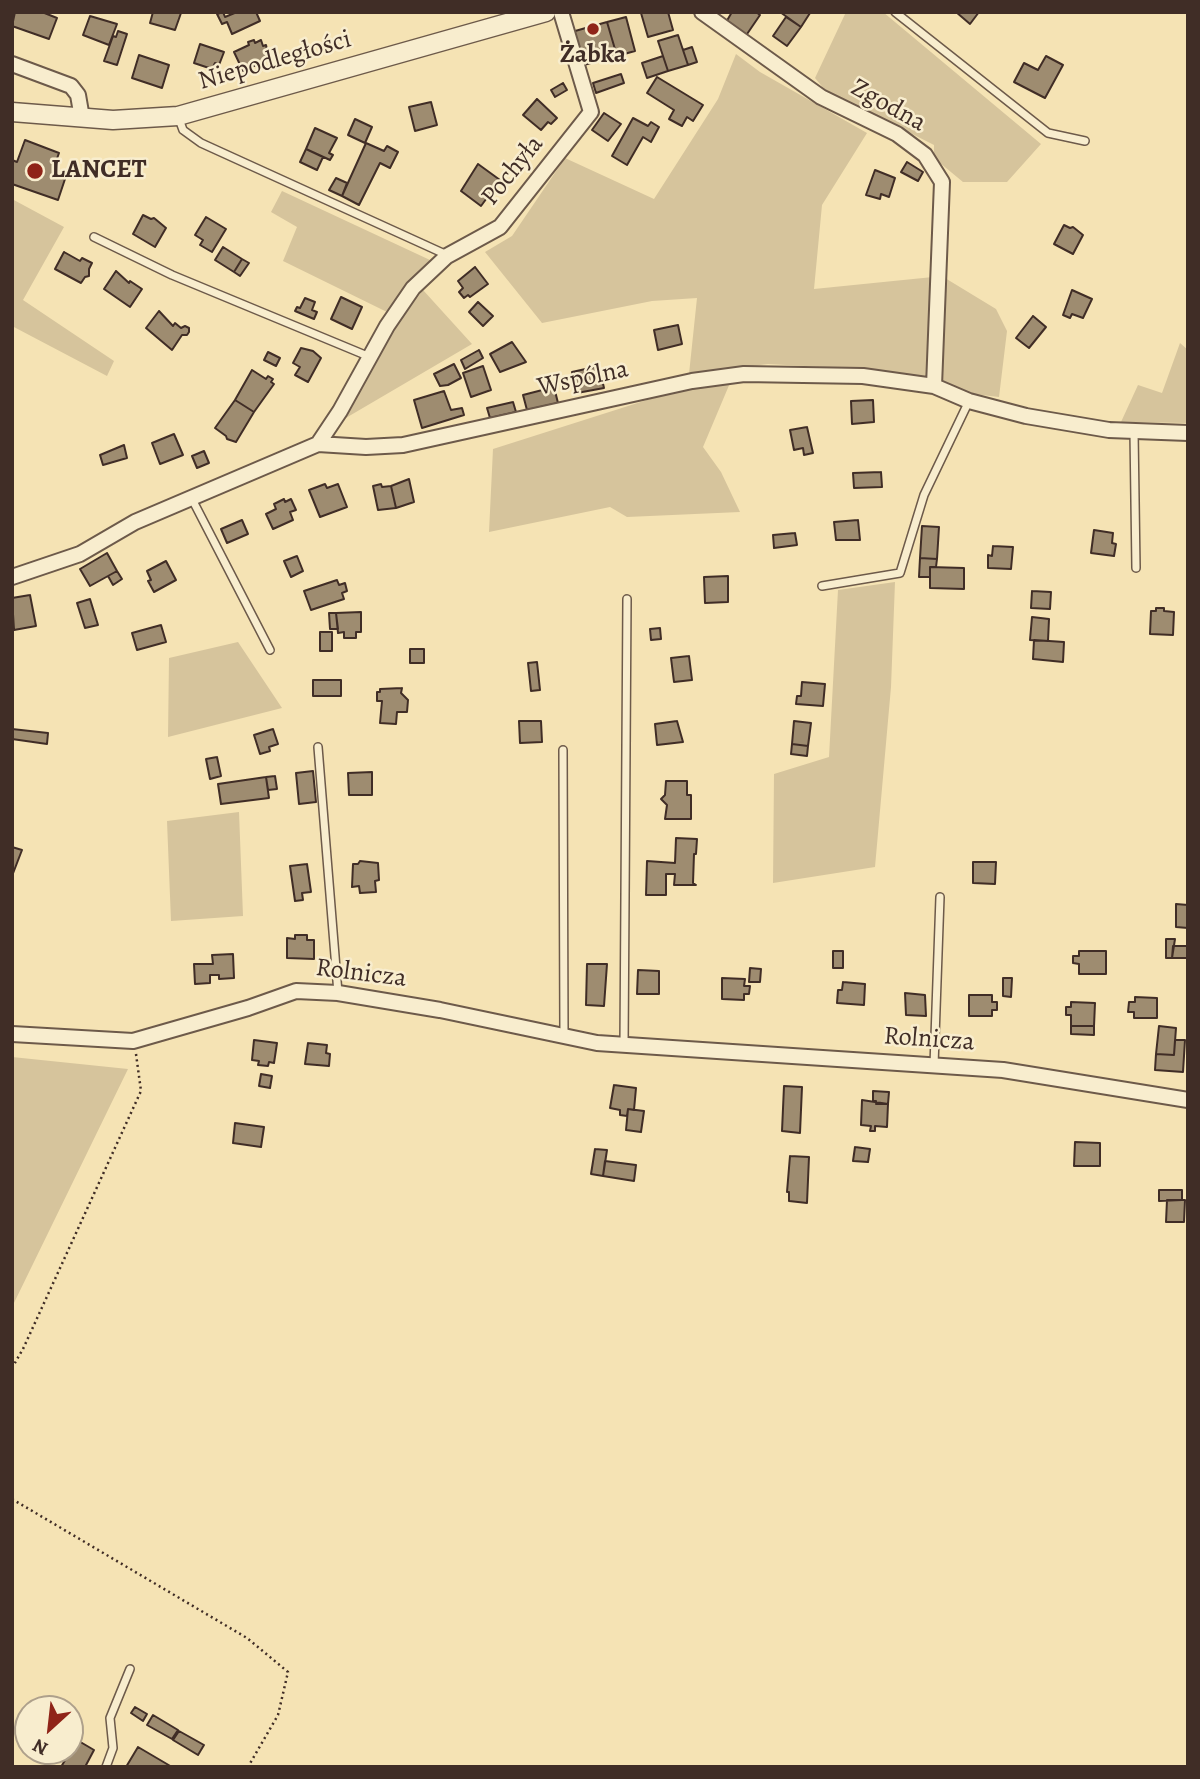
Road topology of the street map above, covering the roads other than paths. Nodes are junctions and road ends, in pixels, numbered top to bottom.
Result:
1 (546, 12) edge
2 (561, 12) edge
3 (702, 12) edge
4 (895, 12) edge
5 (12, 64) edge
6 (12, 112) edge
7 (178, 116) junction
8 (82, 118) junction
9 (1085, 141) dead end
10 (94, 237) dead end
11 (447, 256) junction
12 (370, 358) junction
13 (934, 386) junction
14 (969, 401) junction
15 (1134, 432) junction
16 (1188, 433) edge
17 (318, 444) junction
18 (192, 499) junction
19 (1136, 568) dead end
20 (12, 577) edge
21 (822, 586) dead end
22 (627, 599) dead end
23 (270, 650) dead end
24 (318, 747) dead end
25 (563, 750) dead end
26 (940, 897) dead end
27 (338, 993) junction
28 (12, 1034) edge
29 (564, 1036) junction
30 (624, 1045) junction
31 (934, 1065) junction
32 (1188, 1100) edge
33 (130, 1669) dead end
34 (106, 1767) edge

1 - 7 street, Niepodległości
2 - 11 street, Pochyła
3 - 13 street, Zgodna
4 - 9 lane
5 - 8 street
6 - 8 street, Niepodległości
7 - 8 street, Niepodległości
7 - 11 lane
10 - 12 lane
11 - 12 street, Pochyła
12 - 17 street, Pochyła
13 - 14 street, Wspólna
13 - 17 street, Wspólna
14 - 15 street, Wspólna
14 - 21 lane
15 - 16 street, Wspólna
15 - 19 lane
17 - 18 street, Wspólna
18 - 20 street, Wspólna
18 - 23 lane
22 - 30 lane
24 - 27 lane
25 - 29 lane
26 - 31 lane
27 - 28 street, Rolnicza
27 - 29 street, Rolnicza
29 - 30 street, Rolnicza
30 - 31 street, Rolnicza
31 - 32 street, Rolnicza
33 - 34 lane

